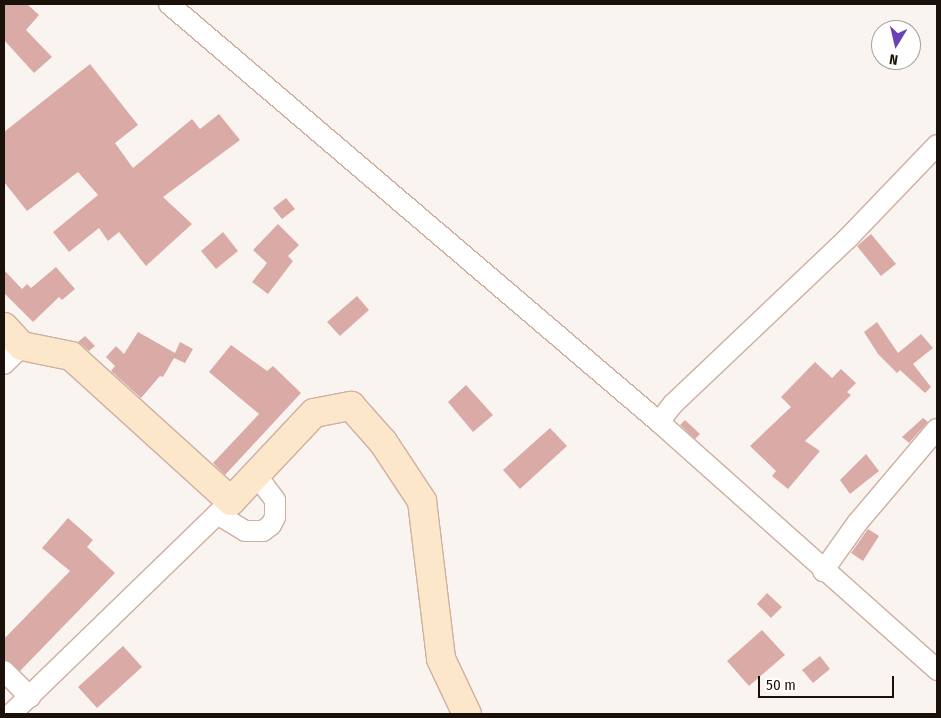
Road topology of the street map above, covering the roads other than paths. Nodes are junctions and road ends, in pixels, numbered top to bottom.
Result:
1 (169, 4) edge
2 (937, 145) edge
3 (10, 345) edge
4 (659, 422) junction
5 (937, 429) edge
6 (256, 475) junction
7 (224, 508) junction
8 (824, 571) junction
9 (937, 670) edge
10 (4, 671) edge
11 (30, 697) junction
12 (12, 714) edge
13 (467, 714) edge

1 - 4 street
2 - 4 street
3 - 7 street
4 - 8 street
5 - 8 street
6 - 7 street
6 - 7 street
6 - 13 street
7 - 11 street
8 - 9 street
10 - 11 street
11 - 12 street

